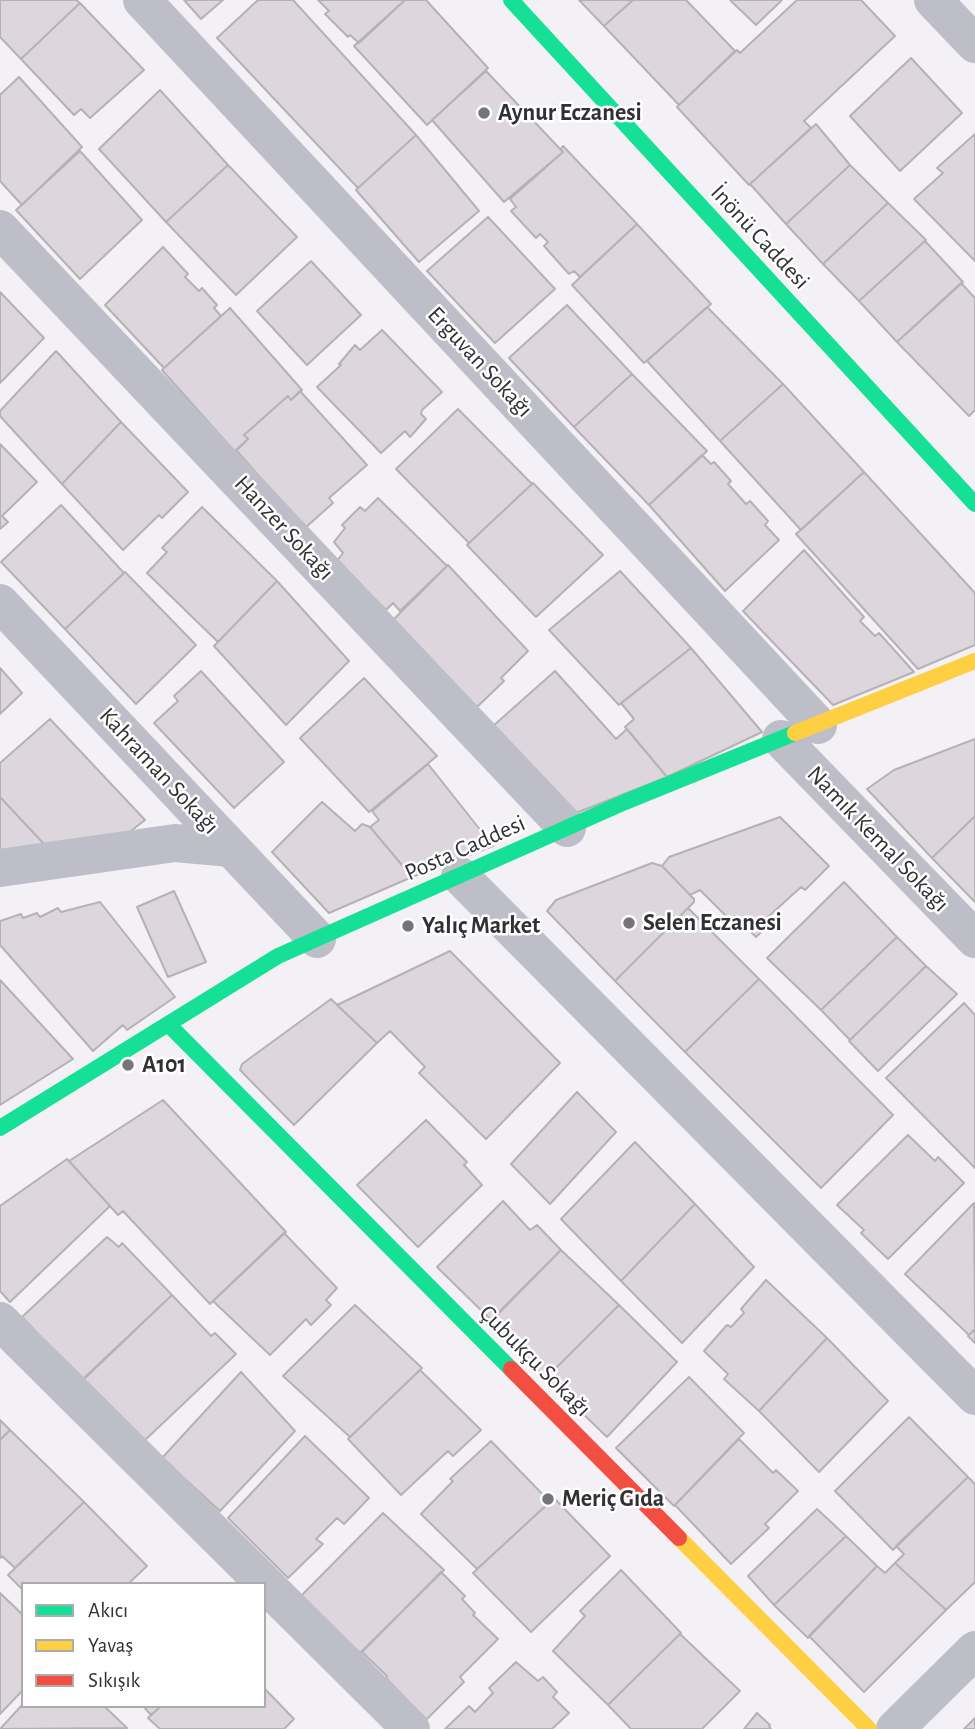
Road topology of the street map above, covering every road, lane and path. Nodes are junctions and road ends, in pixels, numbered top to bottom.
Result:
1 (142, 0) edge
2 (511, 0) edge
3 (933, 0) edge
4 (975, 44) edge
5 (0, 229) edge
6 (975, 504) edge
7 (0, 603) edge
8 (975, 661) edge
9 (818, 725) junction
10 (781, 739) junction
11 (567, 828) junction
12 (231, 848) junction
13 (0, 868) edge
14 (460, 876) junction
15 (317, 939) junction
16 (975, 939) edge
17 (168, 1024) junction
18 (0, 1128) edge
19 (0, 1321) edge
20 (975, 1396) edge
21 (263, 1582) edge
22 (266, 1585) edge
23 (975, 1650) edge
24 (411, 1729) edge
25 (869, 1729) edge
26 (895, 1729) edge

1 - 9 street, Erguvan Sokağı
2 - 6 street, İnönü Caddesi
3 - 4 street
5 - 11 street, Hanzer Sokağı
7 - 12 street, Kahraman Sokağı
8 - 9 street, Posta Caddesi
9 - 10 street, Posta Caddesi
10 - 11 street, Posta Caddesi
10 - 16 street, Namık Kemal Sokağı
11 - 14 street, Posta Caddesi
12 - 13 street
12 - 15 street, Kahraman Sokağı
14 - 15 street, Posta Caddesi
14 - 20 street
15 - 17 street, Posta Caddesi
17 - 18 street, Posta Caddesi
17 - 25 street, Çubukçu Sokağı
19 - 21 street
22 - 24 street
23 - 26 street

